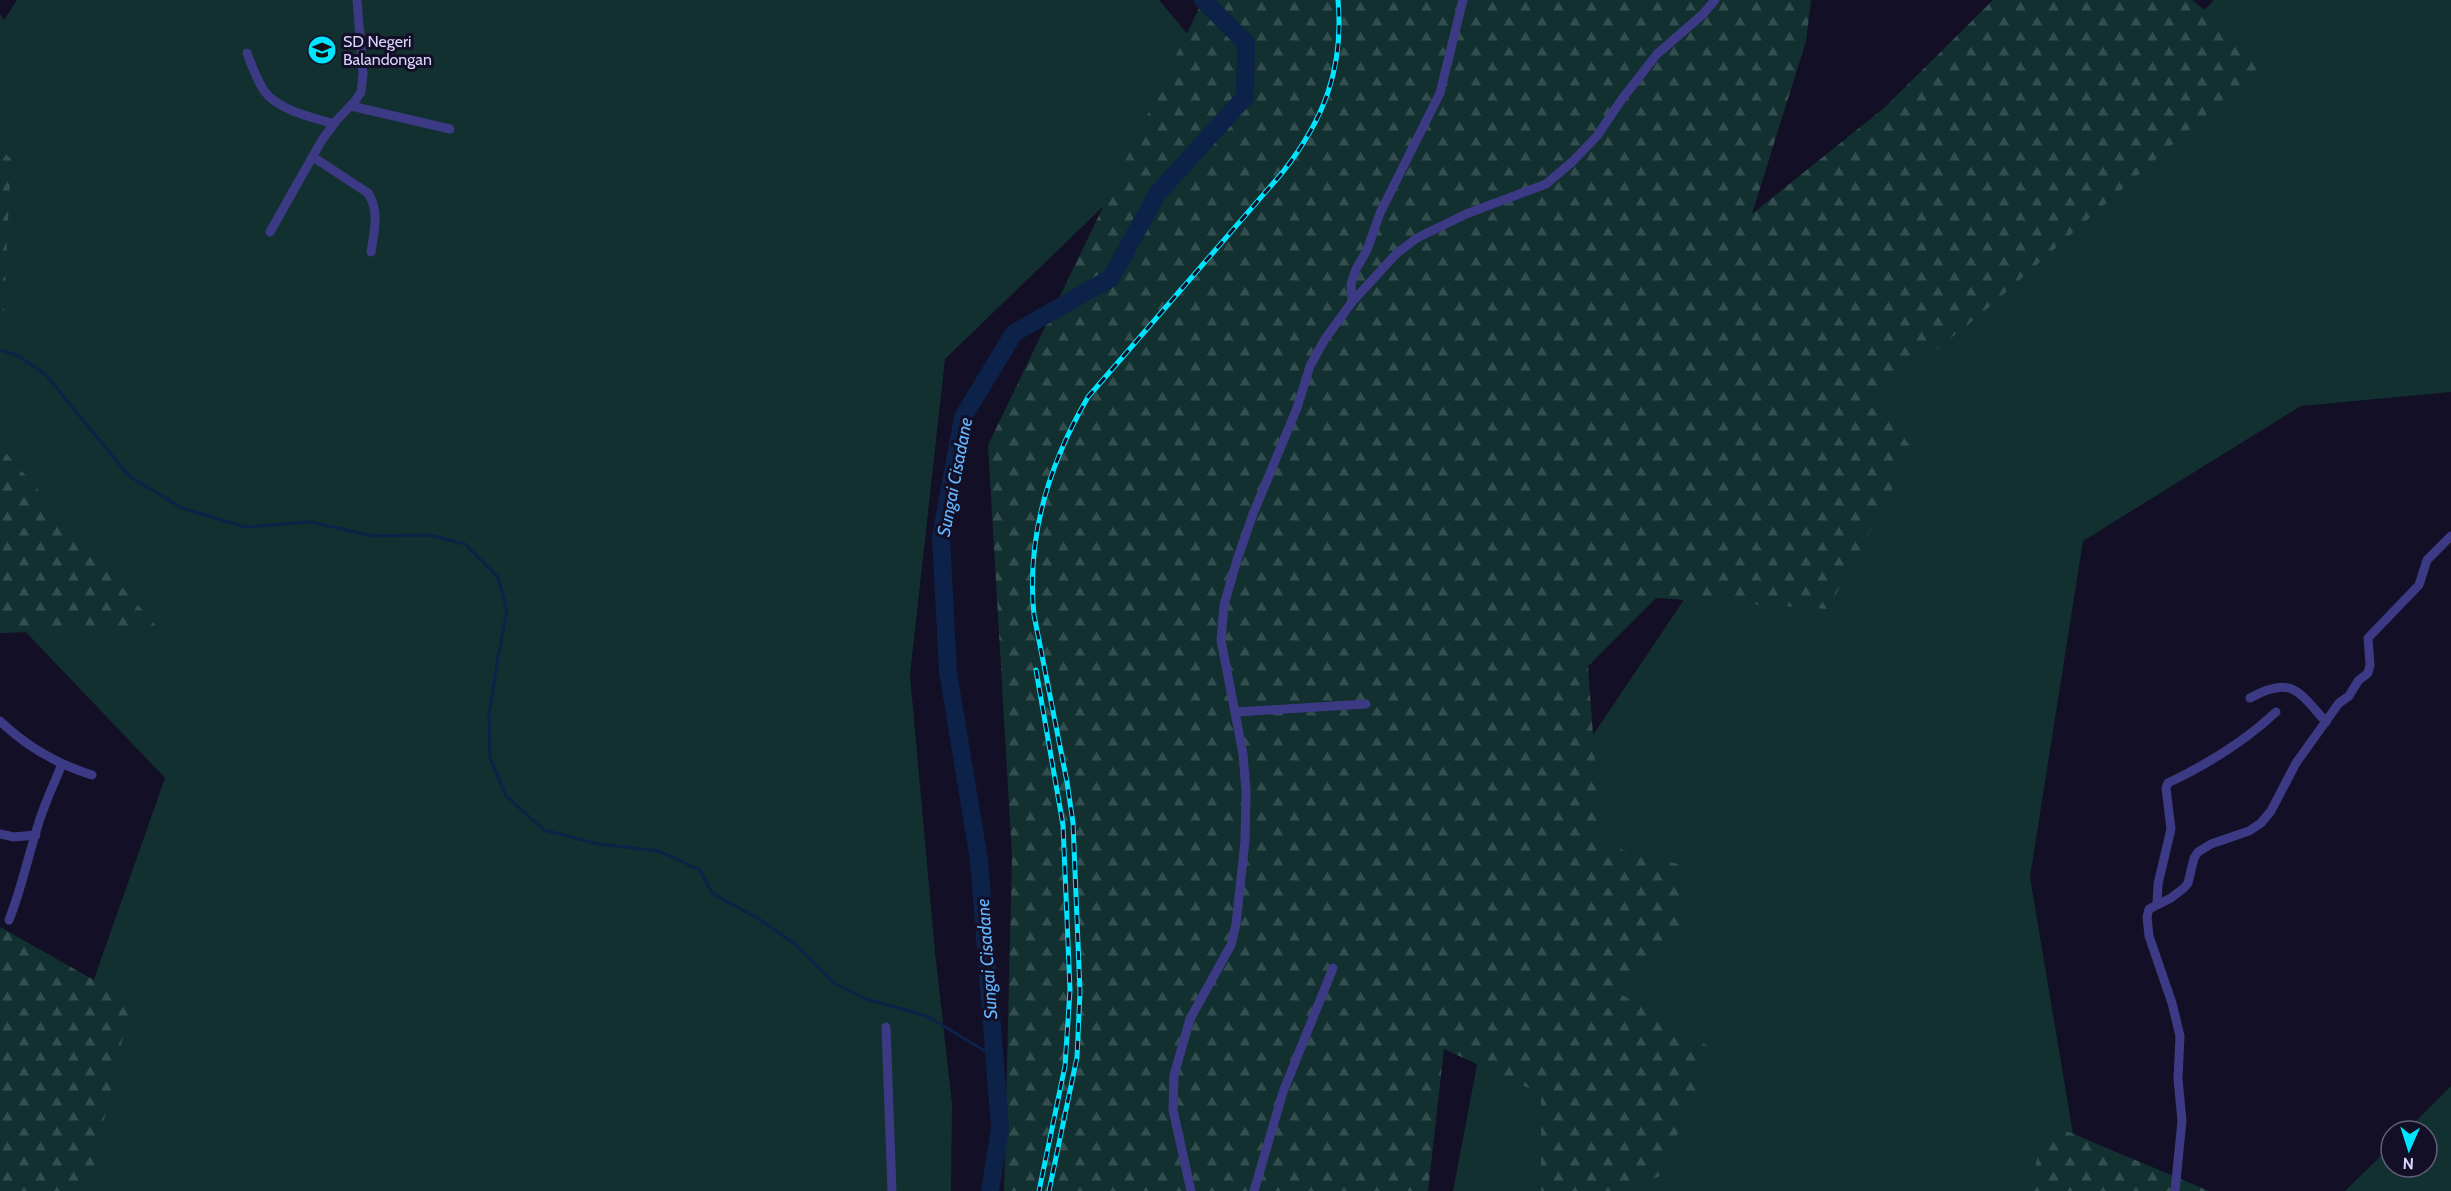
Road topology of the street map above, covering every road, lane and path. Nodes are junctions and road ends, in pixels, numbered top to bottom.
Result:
1 (357, 0) edge
2 (1463, 0) edge
3 (1715, 0) edge
4 (247, 53) dead end
5 (351, 106) junction
6 (334, 124) junction
7 (450, 129) dead end
8 (313, 157) junction
9 (270, 232) dead end
10 (371, 252) dead end
11 (1352, 302) junction
12 (2451, 536) edge
13 (2250, 698) dead end
14 (1366, 704) dead end
15 (1236, 712) junction
16 (2276, 712) dead end
17 (0, 721) edge
18 (2326, 722) junction
19 (62, 764) junction
20 (92, 775) dead end
21 (0, 834) edge
22 (36, 835) junction
23 (2157, 904) junction
24 (9, 920) dead end
25 (1333, 968) dead end
26 (886, 1027) dead end
27 (892, 1191) edge
28 (1191, 1191) edge
29 (1254, 1191) edge
30 (2175, 1191) edge

1 - 5 street
2 - 11 street
3 - 11 street
4 - 6 street
5 - 6 street
5 - 7 street
6 - 8 street
8 - 9 street
8 - 10 street
11 - 15 street
12 - 18 street
13 - 18 street
14 - 15 street
15 - 28 street
16 - 23 street
17 - 19 street
18 - 23 street
19 - 20 street
19 - 22 street
21 - 22 street
22 - 24 street
23 - 30 street
25 - 29 street
26 - 27 street

